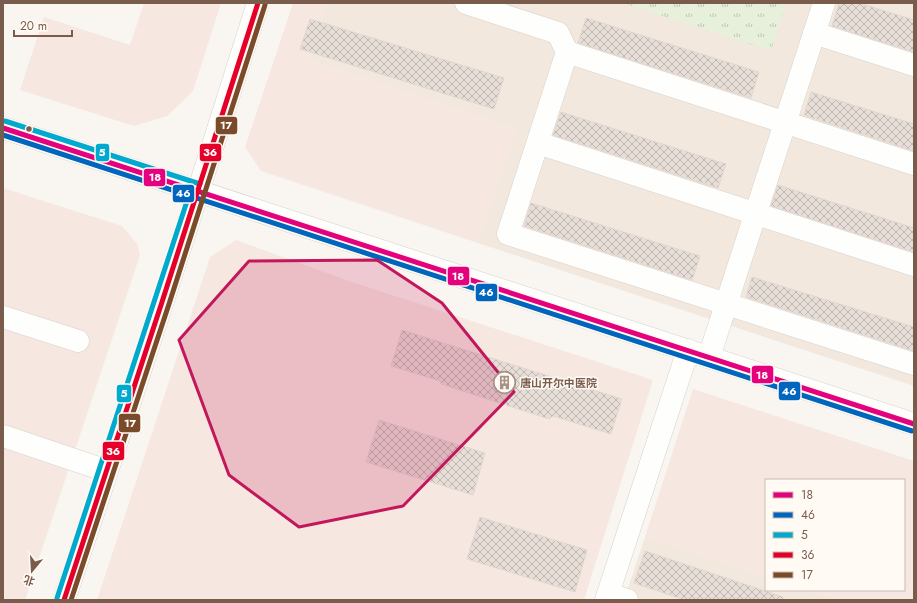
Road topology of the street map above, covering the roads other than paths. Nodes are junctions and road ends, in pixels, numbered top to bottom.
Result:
1 (258, 3) edge
2 (466, 3) edge
3 (824, 3) edge
4 (814, 33) junction
5 (567, 52) junction
6 (914, 65) edge
7 (785, 123) junction
8 (3, 128) edge
9 (538, 143) junction
10 (914, 164) edge
11 (198, 191) junction
12 (755, 214) junction
13 (914, 265) edge
14 (726, 303) junction
15 (3, 317) edge
16 (78, 341) dead end
17 (688, 350) junction
18 (709, 357) junction
19 (914, 364) edge
20 (914, 424) edge
21 (3, 436) edge
22 (107, 471) junction
23 (614, 598) edge
24 (64, 600) edge

1 - 11 street
2 - 5 street
3 - 4 street
4 - 6 street
4 - 7 street
5 - 7 street
5 - 9 street
7 - 10 street
7 - 12 street
8 - 11 street
9 - 12 street
9 - 14 street
11 - 17 street
11 - 22 street
12 - 13 street
12 - 14 street
14 - 18 street
14 - 19 street
15 - 16 street
17 - 18 street
17 - 23 street
18 - 20 street
21 - 22 street
22 - 24 street

